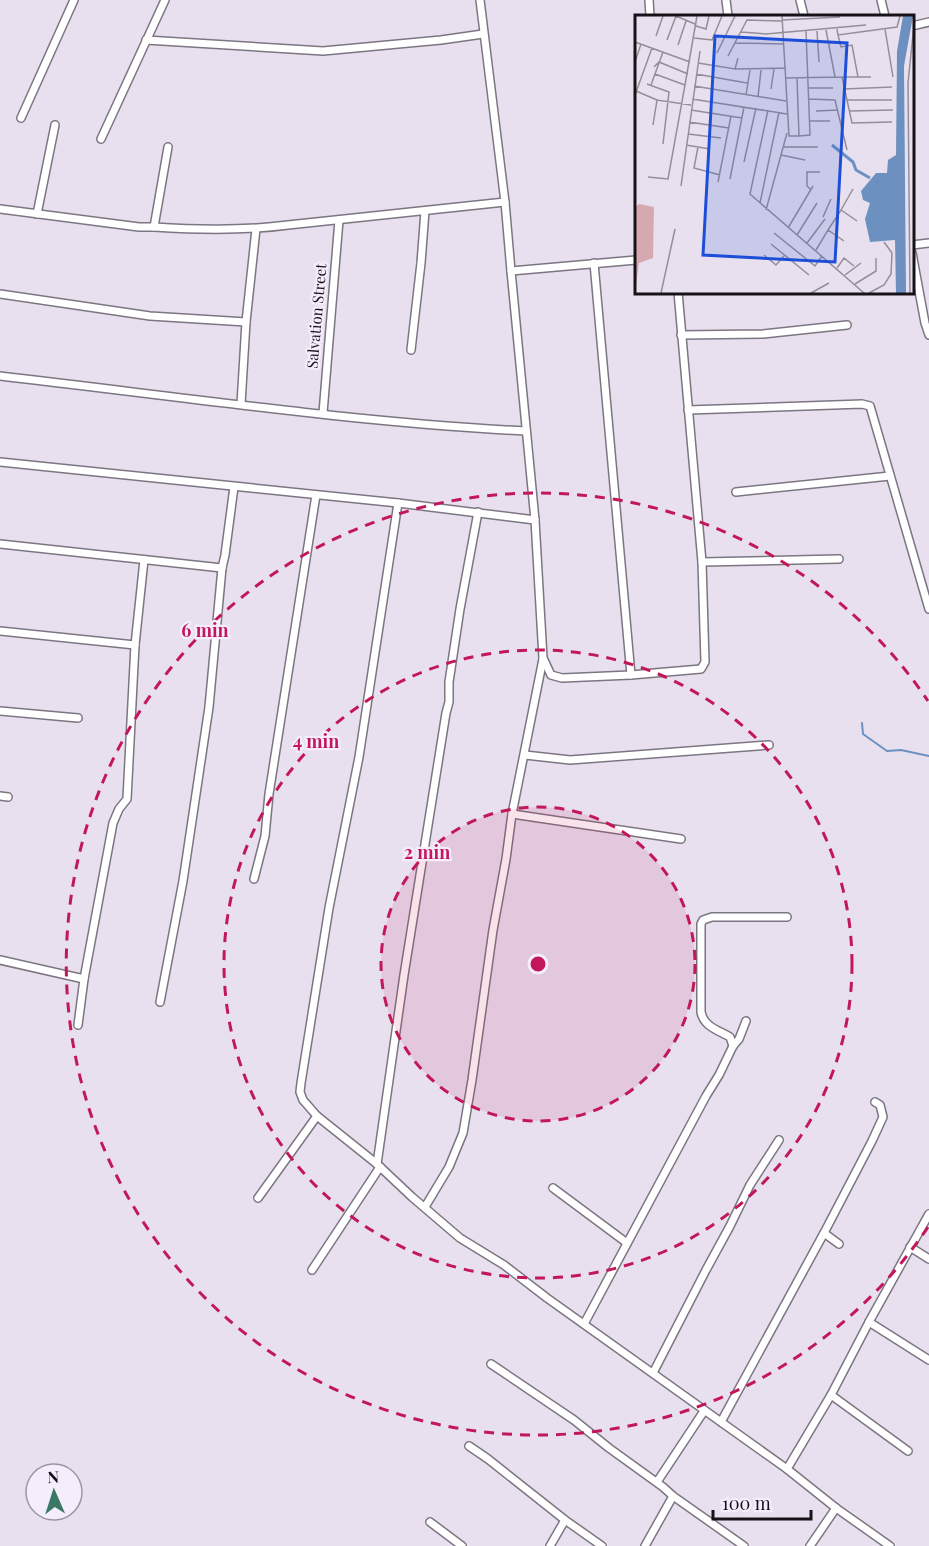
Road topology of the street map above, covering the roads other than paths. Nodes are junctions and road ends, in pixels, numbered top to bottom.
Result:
1 (74, 0) edge
2 (165, 0) edge
3 (480, 0) edge
4 (649, 0) edge
5 (726, 0) edge
6 (800, 0) edge
7 (881, 0) edge
8 (650, 15) edge
9 (728, 15) edge
10 (804, 15) edge
11 (885, 15) edge
12 (929, 22) edge
13 (914, 26) edge
14 (483, 34) junction
15 (146, 40) junction
16 (21, 118) dead end
17 (55, 125) dead end
18 (101, 140) dead end
19 (168, 147) dead end
20 (505, 202) junction
21 (0, 209) edge
22 (425, 211) junction
23 (38, 214) junction
24 (339, 220) junction
25 (154, 227) junction
26 (256, 229) junction
27 (929, 243) edge
28 (914, 244) edge
29 (635, 260) edge
30 (914, 262) edge
31 (594, 263) junction
32 (511, 271) junction
33 (0, 294) edge
34 (678, 294) edge
35 (246, 322) junction
36 (927, 323) edge
37 (848, 325) dead end
38 (681, 335) junction
39 (929, 335) edge
40 (411, 350) dead end
41 (0, 375) edge
42 (241, 404) junction
43 (688, 410) junction
44 (323, 413) junction
45 (526, 431) junction
46 (0, 462) edge
47 (890, 476) junction
48 (234, 487) junction
49 (736, 492) dead end
50 (316, 495) junction
51 (398, 503) junction
52 (478, 513) junction
53 (535, 520) junction
54 (0, 544) edge
55 (839, 559) dead end
56 (144, 560) junction
57 (702, 562) junction
58 (222, 568) junction
59 (929, 609) edge
60 (0, 632) edge
61 (135, 645) junction
62 (543, 658) junction
63 (632, 675) junction
64 (0, 711) edge
65 (78, 718) dead end
66 (769, 745) dead end
67 (525, 755) junction
68 (512, 814) junction
69 (681, 839) dead end
70 (254, 879) dead end
71 (787, 917) dead end
72 (0, 960) edge
73 (84, 979) junction
74 (160, 1002) dead end
75 (746, 1021) dead end
76 (78, 1025) dead end
77 (733, 1046) junction
78 (875, 1102) dead end
79 (316, 1116) junction
80 (779, 1140) dead end
81 (379, 1166) junction
82 (553, 1188) dead end
83 (258, 1198) dead end
84 (425, 1207) junction
85 (929, 1214) edge
86 (824, 1233) junction
87 (627, 1243) junction
88 (839, 1244) dead end
89 (910, 1247) junction
90 (929, 1259) edge
91 (312, 1270) dead end
92 (869, 1322) junction
93 (584, 1324) junction
94 (929, 1360) edge
95 (491, 1364) dead end
96 (652, 1373) junction
97 (831, 1395) junction
98 (704, 1411) junction
99 (721, 1422) junction
100 (469, 1446) dead end
101 (908, 1451) dead end
102 (787, 1469) junction
103 (657, 1482) junction
104 (673, 1496) junction
105 (836, 1508) junction
106 (565, 1520) junction
107 (430, 1522) dead end
108 (462, 1546) edge
109 (550, 1546) edge
110 (602, 1546) edge
111 (645, 1546) edge
112 (744, 1546) edge
113 (810, 1546) edge
114 (890, 1546) edge

1 - 16 street
2 - 15 street
3 - 14 street
4 - 8 street
5 - 9 street
6 - 10 street
7 - 11 street
12 - 13 street
14 - 15 street
14 - 20 street
15 - 18 street
17 - 23 street
19 - 25 street
20 - 22 street
20 - 32 street
21 - 23 street
22 - 24 street
22 - 40 street
23 - 25 street
24 - 26 street
24 - 44 street, Salvation Street
25 - 26 street
26 - 35 street
27 - 28 street
29 - 31 street
30 - 36 street
31 - 32 street
31 - 63 street
32 - 45 street
33 - 35 street
34 - 38 street
35 - 42 street
36 - 39 street
37 - 38 street
38 - 43 street
41 - 42 street
42 - 44 street
43 - 47 street
43 - 57 street
44 - 45 street
45 - 53 street
46 - 48 street
47 - 49 street
47 - 59 street
48 - 50 street
48 - 58 street
50 - 51 street
50 - 70 street
51 - 52 street
51 - 79 street
52 - 53 street
52 - 81 street
53 - 62 street
54 - 56 street
55 - 57 street
56 - 58 street
56 - 61 street
57 - 63 street
58 - 74 street
60 - 61 street
61 - 73 street
62 - 63 street
62 - 67 street
64 - 65 street
66 - 67 street
67 - 68 street
68 - 69 street
68 - 84 street
71 - 77 street
72 - 73 street
73 - 76 street
75 - 77 street
77 - 87 street
78 - 86 street
79 - 81 street
79 - 83 street
80 - 96 street
81 - 84 street
81 - 91 street
82 - 87 street
84 - 93 street
85 - 89 street
86 - 88 street
86 - 99 street
87 - 93 street
89 - 90 street
89 - 92 street
92 - 94 street
92 - 97 street
93 - 96 street
95 - 103 street
96 - 98 street
97 - 101 street
97 - 102 street
98 - 99 street
98 - 103 street
99 - 102 street
100 - 106 street
102 - 105 street
103 - 104 street
104 - 111 street
104 - 112 street
105 - 113 street
105 - 114 street
106 - 109 street
106 - 110 street
107 - 108 street

